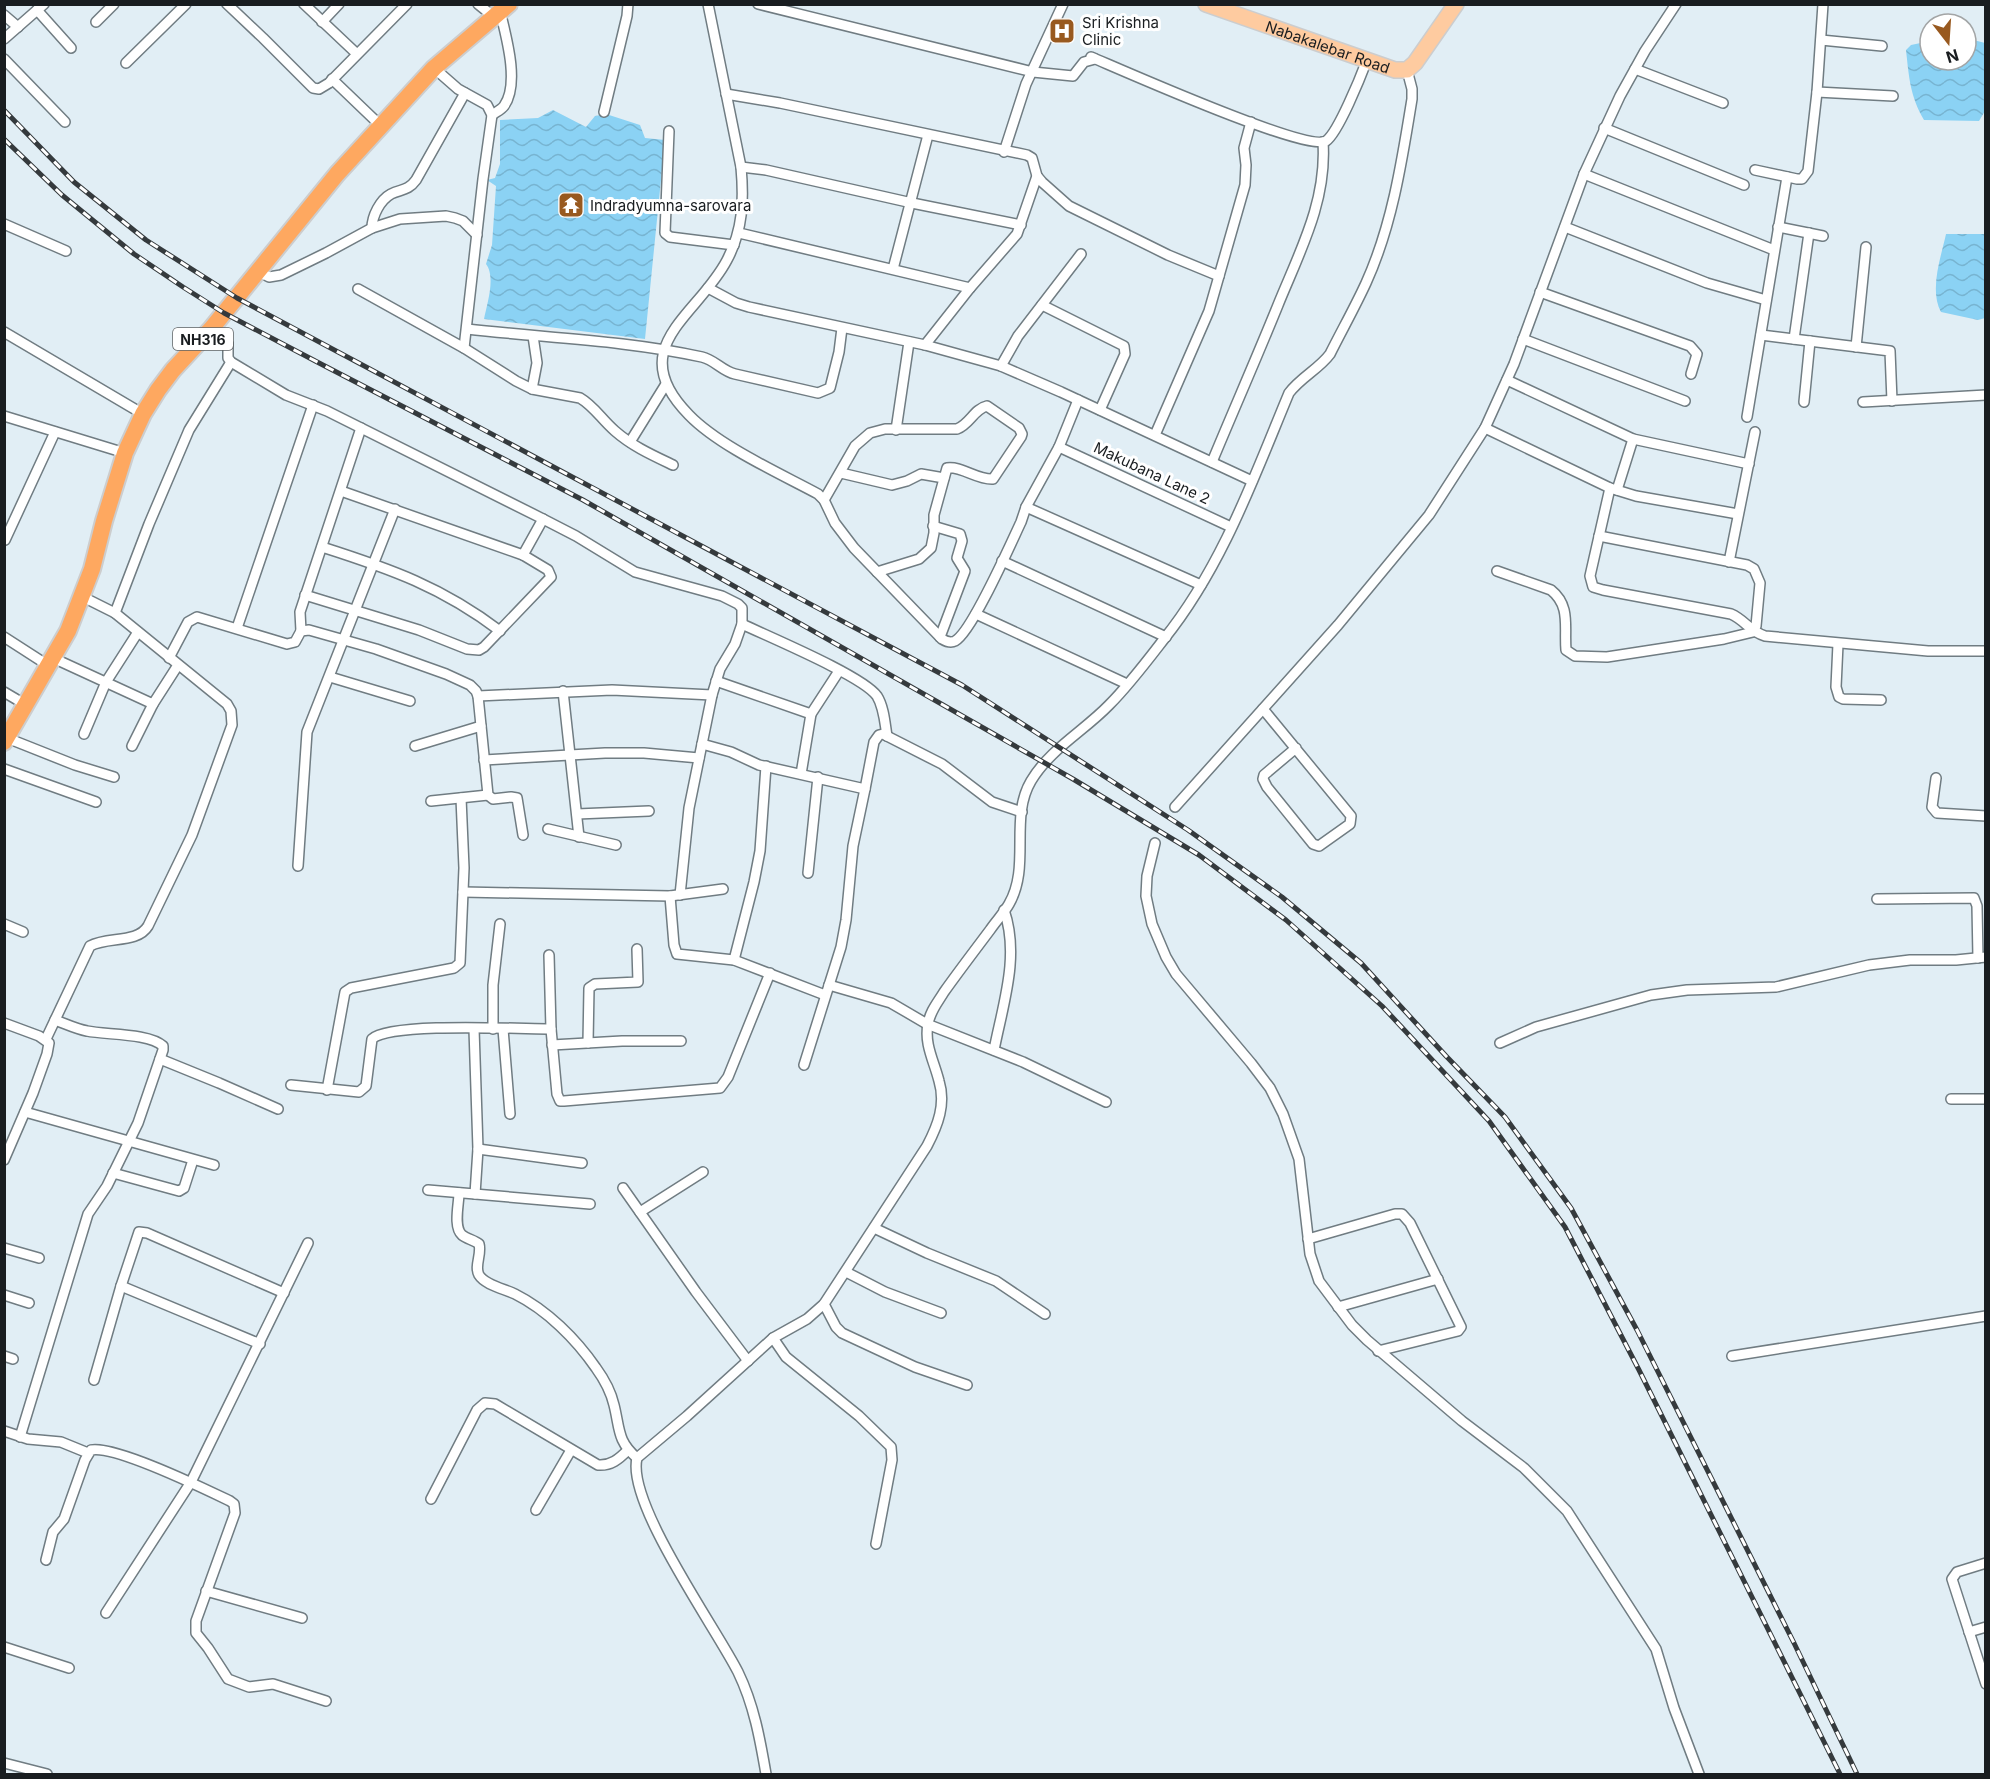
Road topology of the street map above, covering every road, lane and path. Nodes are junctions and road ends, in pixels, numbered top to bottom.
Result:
1 (114, 4) edge
2 (186, 4) edge
3 (227, 4) edge
4 (304, 4) edge
5 (339, 4) edge
6 (407, 4) edge
7 (478, 4) edge
8 (628, 4) edge
9 (708, 4) edge
10 (758, 4) edge
11 (1063, 4) edge
12 (1206, 4) edge
13 (1456, 4) edge
14 (1676, 4) edge
15 (1823, 4) edge
16 (40, 8) edge
17 (501, 11) edge
18 (4, 15) edge
19 (96, 22) dead end
20 (322, 22) junction
21 (18, 27) junction
22 (4, 39) edge
23 (1821, 40) junction
24 (1882, 46) dead end
25 (71, 48) dead end
26 (357, 54) junction
27 (4, 58) edge
28 (1367, 60) junction
29 (126, 63) dead end
30 (434, 68) junction
31 (1635, 69) junction
32 (1407, 70) junction
33 (1033, 72) junction
34 (332, 80) junction
35 (1817, 92) junction
36 (465, 93) junction
37 (726, 94) junction
38 (1893, 96) dead end
39 (1723, 103) dead end
40 (604, 112) dead end
41 (492, 115) junction
42 (65, 122) dead end
43 (1251, 122) junction
44 (381, 126) junction
45 (1604, 128) junction
46 (669, 131) dead end
47 (928, 135) junction
48 (1323, 142) junction
49 (1004, 152) junction
50 (741, 167) junction
51 (1755, 170) dead end
52 (1584, 174) junction
53 (1037, 176) junction
54 (1787, 177) junction
55 (1744, 185) dead end
56 (912, 203) junction
57 (4, 224) edge
58 (1021, 225) junction
59 (1565, 227) junction
60 (1778, 227) junction
61 (372, 228) junction
62 (739, 233) junction
63 (1809, 233) junction
64 (477, 235) junction
65 (1823, 236) dead end
66 (734, 245) junction
67 (1866, 247) dead end
68 (1774, 250) junction
69 (66, 251) dead end
70 (1081, 254) dead end
71 (893, 269) junction
72 (257, 271) junction
73 (1219, 276) junction
74 (708, 288) junction
75 (970, 288) junction
76 (358, 289) dead end
77 (1540, 292) junction
78 (1766, 300) junction
79 (1042, 305) junction
80 (842, 327) junction
81 (468, 328) junction
82 (211, 330) junction
83 (4, 332) edge
84 (1761, 334) junction
85 (533, 336) junction
86 (1523, 339) junction
87 (1794, 339) junction
88 (1810, 341) junction
89 (909, 342) junction
90 (925, 345) junction
91 (1856, 347) junction
92 (464, 348) junction
93 (665, 350) junction
94 (231, 362) junction
95 (1001, 366) junction
96 (1691, 374) dead end
97 (1507, 380) junction
98 (666, 384) junction
99 (532, 388) junction
100 (1986, 395) edge
101 (1078, 400) junction
102 (1685, 401) dead end
103 (1892, 401) junction
104 (1804, 402) dead end
105 (1863, 402) dead end
106 (313, 405) junction
107 (1100, 410) junction
108 (143, 414) junction
109 (4, 416) edge
110 (1747, 417) dead end
111 (361, 428) junction
112 (1485, 428) junction
113 (896, 430) junction
114 (55, 432) junction
115 (1755, 432) dead end
116 (1155, 435) junction
117 (1633, 439) junction
118 (630, 442) junction
119 (1059, 447) junction
120 (125, 453) junction
121 (1212, 462) junction
122 (1749, 464) junction
123 (673, 465) dead end
124 (841, 473) junction
125 (944, 478) junction
126 (1252, 481) junction
127 (1613, 489) junction
128 (341, 491) junction
129 (825, 500) junction
130 (1026, 507) junction
131 (395, 509) junction
132 (1738, 514) junction
133 (543, 519) junction
134 (933, 526) junction
135 (1231, 527) junction
136 (1599, 536) junction
137 (5, 540) edge
138 (322, 547) junction
139 (524, 555) junction
140 (1002, 561) junction
141 (1729, 562) junction
142 (373, 564) junction
143 (1497, 571) dead end
144 (878, 572) junction
145 (1202, 585) junction
146 (305, 595) junction
147 (83, 597) junction
148 (355, 610) junction
149 (116, 613) junction
150 (976, 614) junction
151 (742, 624) junction
152 (237, 628) junction
153 (301, 631) junction
154 (500, 631) junction
155 (138, 632) junction
156 (1753, 632) junction
157 (4, 637) edge
158 (940, 637) junction
159 (1166, 637) junction
160 (343, 640) junction
161 (1838, 644) junction
162 (1986, 651) edge
163 (169, 658) junction
164 (51, 662) junction
165 (178, 665) junction
166 (839, 671) junction
167 (330, 677) junction
168 (716, 681) junction
169 (106, 682) junction
170 (1127, 684) junction
171 (563, 691) junction
172 (4, 692) edge
173 (712, 695) junction
174 (478, 696) junction
175 (1881, 700) dead end
176 (410, 702) dead end
177 (153, 704) junction
178 (26, 705) junction
179 (1263, 709) junction
180 (811, 714) junction
181 (481, 726) junction
182 (84, 734) dead end
183 (887, 736) junction
184 (6, 740) edge
185 (702, 744) junction
186 (132, 746) dead end
187 (415, 746) dead end
188 (1296, 748) junction
189 (571, 754) junction
190 (699, 758) junction
191 (484, 760) junction
192 (766, 766) junction
193 (4, 769) edge
194 (801, 774) junction
195 (114, 777) dead end
196 (818, 777) junction
197 (1936, 778) dead end
198 (866, 789) junction
199 (488, 795) junction
200 (461, 798) junction
201 (431, 801) dead end
202 (96, 802) dead end
203 (1174, 807) dead end
204 (649, 811) dead end
205 (1022, 812) junction
206 (577, 814) junction
207 (1986, 816) edge
208 (548, 829) dead end
209 (523, 835) dead end
210 (579, 837) junction
211 (1155, 843) dead end
212 (616, 845) dead end
213 (297, 866) dead end
214 (808, 873) dead end
215 (723, 889) dead end
216 (463, 892) junction
217 (675, 895) junction
218 (1877, 899) dead end
219 (1004, 910) junction
220 (4, 924) edge
221 (500, 924) dead end
222 (23, 932) dead end
223 (637, 949) dead end
224 (549, 955) dead end
225 (1982, 957) edge
226 (734, 960) junction
227 (770, 972) junction
228 (829, 984) junction
229 (825, 995) junction
230 (55, 1020) junction
231 (4, 1023) edge
232 (927, 1024) junction
233 (474, 1029) junction
234 (498, 1029) junction
235 (551, 1029) junction
236 (46, 1039) junction
237 (681, 1041) dead end
238 (588, 1043) junction
239 (1500, 1044) dead end
240 (552, 1045) junction
241 (994, 1050) junction
242 (160, 1059) junction
243 (804, 1065) dead end
244 (291, 1085) dead end
245 (327, 1090) junction
246 (1951, 1099) dead end
247 (1986, 1099) edge
248 (1106, 1102) dead end
249 (278, 1109) dead end
250 (24, 1112) junction
251 (510, 1114) dead end
252 (129, 1143) junction
253 (478, 1149) junction
254 (4, 1160) edge
255 (193, 1160) junction
256 (582, 1162) dead end
257 (214, 1166) dead end
258 (703, 1172) dead end
259 (113, 1173) junction
260 (623, 1188) dead end
261 (428, 1190) dead end
262 (459, 1193) junction
263 (475, 1194) junction
264 (590, 1204) dead end
265 (640, 1212) junction
266 (874, 1228) junction
267 (1308, 1239) junction
268 (308, 1243) dead end
269 (4, 1248) edge
270 (39, 1258) dead end
271 (846, 1272) junction
272 (1438, 1279) junction
273 (121, 1286) junction
274 (284, 1293) junction
275 (4, 1295) edge
276 (28, 1303) dead end
277 (824, 1304) junction
278 (1338, 1307) junction
279 (941, 1313) dead end
280 (1045, 1314) dead end
281 (1986, 1317) edge
282 (773, 1338) junction
283 (260, 1344) junction
284 (1378, 1351) junction
285 (1732, 1356) dead end
286 (748, 1361) junction
287 (94, 1380) dead end
288 (967, 1385) dead end
289 (6, 1435) edge
290 (20, 1437) junction
291 (571, 1450) junction
292 (628, 1450) junction
293 (88, 1453) junction
294 (637, 1458) junction
295 (191, 1482) junction
296 (431, 1499) dead end
297 (536, 1510) dead end
298 (876, 1544) dead end
299 (46, 1560) dead end
300 (1986, 1563) edge
301 (206, 1591) junction
302 (106, 1613) dead end
303 (302, 1618) dead end
304 (1986, 1627) edge
305 (1969, 1632) junction
306 (4, 1647) edge
307 (69, 1668) dead end
308 (1986, 1684) edge
309 (326, 1701) dead end
310 (4, 1763) edge
311 (47, 1774) edge
312 (766, 1774) edge
313 (1699, 1774) edge

1 - 19 street
2 - 29 street
3 - 34 street
4 - 20 street
5 - 20 street
6 - 26 street
7 - 17 street
8 - 40 street
9 - 37 street
10 - 33 street
11 - 33 street
12 - 28 main road, Nabakalebar Road
13 - 32 main road, Nabakalebar Road
14 - 31 street
15 - 23 street
16 - 21 street
16 - 25 street
17 - 30 highway, NH316
17 - 41 street
18 - 21 street
20 - 26 street
21 - 22 street
23 - 24 street
23 - 35 street
26 - 34 street
27 - 42 street
28 - 32 main road, Nabakalebar Road
28 - 48 street
30 - 36 street
30 - 44 highway, NH316
31 - 39 street
31 - 45 street
32 - 126 street
33 - 43 street
33 - 49 street
34 - 44 street
35 - 38 street
35 - 54 street
36 - 41 street
36 - 61 street
37 - 47 street
37 - 50 street
41 - 64 street
43 - 48 street
43 - 73 street
44 - 72 highway, NH316
45 - 52 street
45 - 55 street
46 - 66 street
47 - 49 street
47 - 56 street
48 - 121 street
49 - 53 street
50 - 56 street
50 - 62 street
51 - 54 street
52 - 59 street
52 - 68 street
53 - 58 street
53 - 73 street
54 - 60 street
56 - 58 street
56 - 71 street
57 - 69 street
58 - 75 street
59 - 77 street
59 - 78 street
60 - 63 street
60 - 68 street
61 - 64 street
61 - 72 street
62 - 66 street
62 - 71 street
63 - 65 street
63 - 87 street
64 - 81 street
66 - 74 street
67 - 91 street
68 - 78 street
70 - 79 street
71 - 75 street
72 - 82 highway, NH316
73 - 116 street
74 - 80 street
74 - 93 street
75 - 90 street
76 - 92 street
77 - 86 street
77 - 96 street
78 - 84 street
79 - 95 street
79 - 107 street
80 - 89 street
80 - 93 street
81 - 85 street
81 - 92 street
82 - 94 street
82 - 108 highway, NH316
83 - 108 street
84 - 87 street
84 - 110 street
85 - 93 street
85 - 99 street
86 - 97 street
86 - 102 street
87 - 88 street
88 - 91 street
88 - 104 street
89 - 90 street
89 - 113 street
90 - 95 street
91 - 103 street
92 - 99 street
93 - 98 street
94 - 106 street
94 - 149 street
95 - 101 street
97 - 112 street
97 - 117 street
98 - 118 street
98 - 129 street
99 - 118 street
100 - 103 street
101 - 107 street
101 - 119 street
103 - 105 street
106 - 111 street
106 - 152 street
107 - 116 street
108 - 120 highway, NH316
109 - 114 street
111 - 128 street
111 - 133 street
112 - 127 street
112 - 179 street
113 - 124 street
113 - 125 street
114 - 120 street
114 - 137 street
115 - 122 street
116 - 121 street
117 - 122 street
117 - 127 street
118 - 123 street
119 - 130 street
119 - 135 street, Makubana Lane 2
120 - 147 highway, NH316
121 - 126 street
122 - 132 street
124 - 125 street
124 - 129 street
125 - 134 street
126 - 135 street
127 - 132 street
127 - 136 street
128 - 131 street
128 - 138 street
129 - 144 street
130 - 140 street
130 - 145 street
131 - 139 street
131 - 142 street
132 - 141 street
133 - 139 street
133 - 151 street
134 - 144 street
134 - 158 street
135 - 145 street
136 - 141 street
136 - 156 street
138 - 142 street
138 - 146 street
139 - 154 street
140 - 150 street
140 - 159 street
141 - 156 street
142 - 148 street
142 - 154 street
143 - 156 street
144 - 158 street
145 - 159 street
146 - 148 street
146 - 153 street
147 - 149 street
147 - 164 highway, NH316
148 - 154 street
148 - 160 street
149 - 155 street
150 - 158 street
150 - 170 street
151 - 166 street
151 - 168 street
152 - 153 street
152 - 163 street
153 - 160 street
155 - 163 street
155 - 169 street
156 - 161 street
157 - 164 street
159 - 170 street
160 - 167 street
160 - 174 street
161 - 162 street
161 - 175 street
163 - 165 street
164 - 169 street
164 - 178 highway, NH316
165 - 177 street
165 - 230 street
166 - 180 street
166 - 183 street
167 - 176 street
167 - 213 street
168 - 173 street
168 - 180 street
169 - 177 street
169 - 182 street
170 - 205 street
171 - 173 street
171 - 174 street
171 - 189 street
172 - 178 street
173 - 185 street
174 - 181 street
177 - 186 street
178 - 184 highway, NH316
179 - 188 street
179 - 203 street
180 - 194 street
181 - 187 street
181 - 191 street
183 - 198 street
183 - 205 street
184 - 195 street
185 - 190 street
185 - 192 street
188 - 188 street
189 - 190 street
189 - 191 street
189 - 206 street
190 - 217 street
191 - 199 street
192 - 194 street
192 - 226 street
193 - 202 street
194 - 196 street
196 - 198 street
196 - 214 street
197 - 207 street
198 - 228 street
199 - 200 street
199 - 209 street
200 - 201 street
200 - 216 street
204 - 206 street
205 - 219 street
206 - 210 street
208 - 210 street
210 - 212 street
211 - 267 street
215 - 217 street
216 - 217 street
216 - 245 street
217 - 226 street
218 - 225 street
219 - 232 street
219 - 241 street
220 - 222 street
221 - 234 street
223 - 238 street
224 - 235 street
225 - 239 street
226 - 227 street
227 - 229 street
227 - 240 street
228 - 229 street
228 - 232 street
229 - 243 street
230 - 236 street
230 - 242 street
231 - 236 street
232 - 241 street
232 - 266 street
233 - 234 street
233 - 245 street
233 - 253 street
234 - 235 street
234 - 251 street
235 - 240 street
236 - 250 street
237 - 238 street
238 - 240 street
241 - 248 street
242 - 249 street
242 - 252 street
244 - 245 street
246 - 247 street
250 - 252 street
250 - 254 street
252 - 255 street
252 - 259 street
253 - 256 street
253 - 263 street
255 - 257 street
255 - 259 street
258 - 265 street
259 - 290 street
260 - 265 street
261 - 262 street
262 - 263 street
262 - 292 street
263 - 264 street
265 - 286 street
266 - 271 street
266 - 280 street
267 - 272 street
267 - 278 street
268 - 274 street
269 - 270 street
271 - 277 street
271 - 279 street
272 - 278 street
272 - 284 street
273 - 274 street
273 - 283 street
273 - 287 street
274 - 283 street
275 - 276 street
277 - 282 street
277 - 288 street
278 - 284 street
281 - 285 street
282 - 286 street
282 - 298 street
283 - 295 street
284 - 313 street
286 - 294 street
289 - 290 street
290 - 293 street
291 - 292 street
291 - 296 street
291 - 297 street
292 - 294 street
293 - 295 street
293 - 299 street
294 - 312 street
295 - 301 street
295 - 302 street
300 - 305 street
301 - 303 street
301 - 309 street
304 - 305 street
305 - 308 street
306 - 307 street
310 - 311 street

